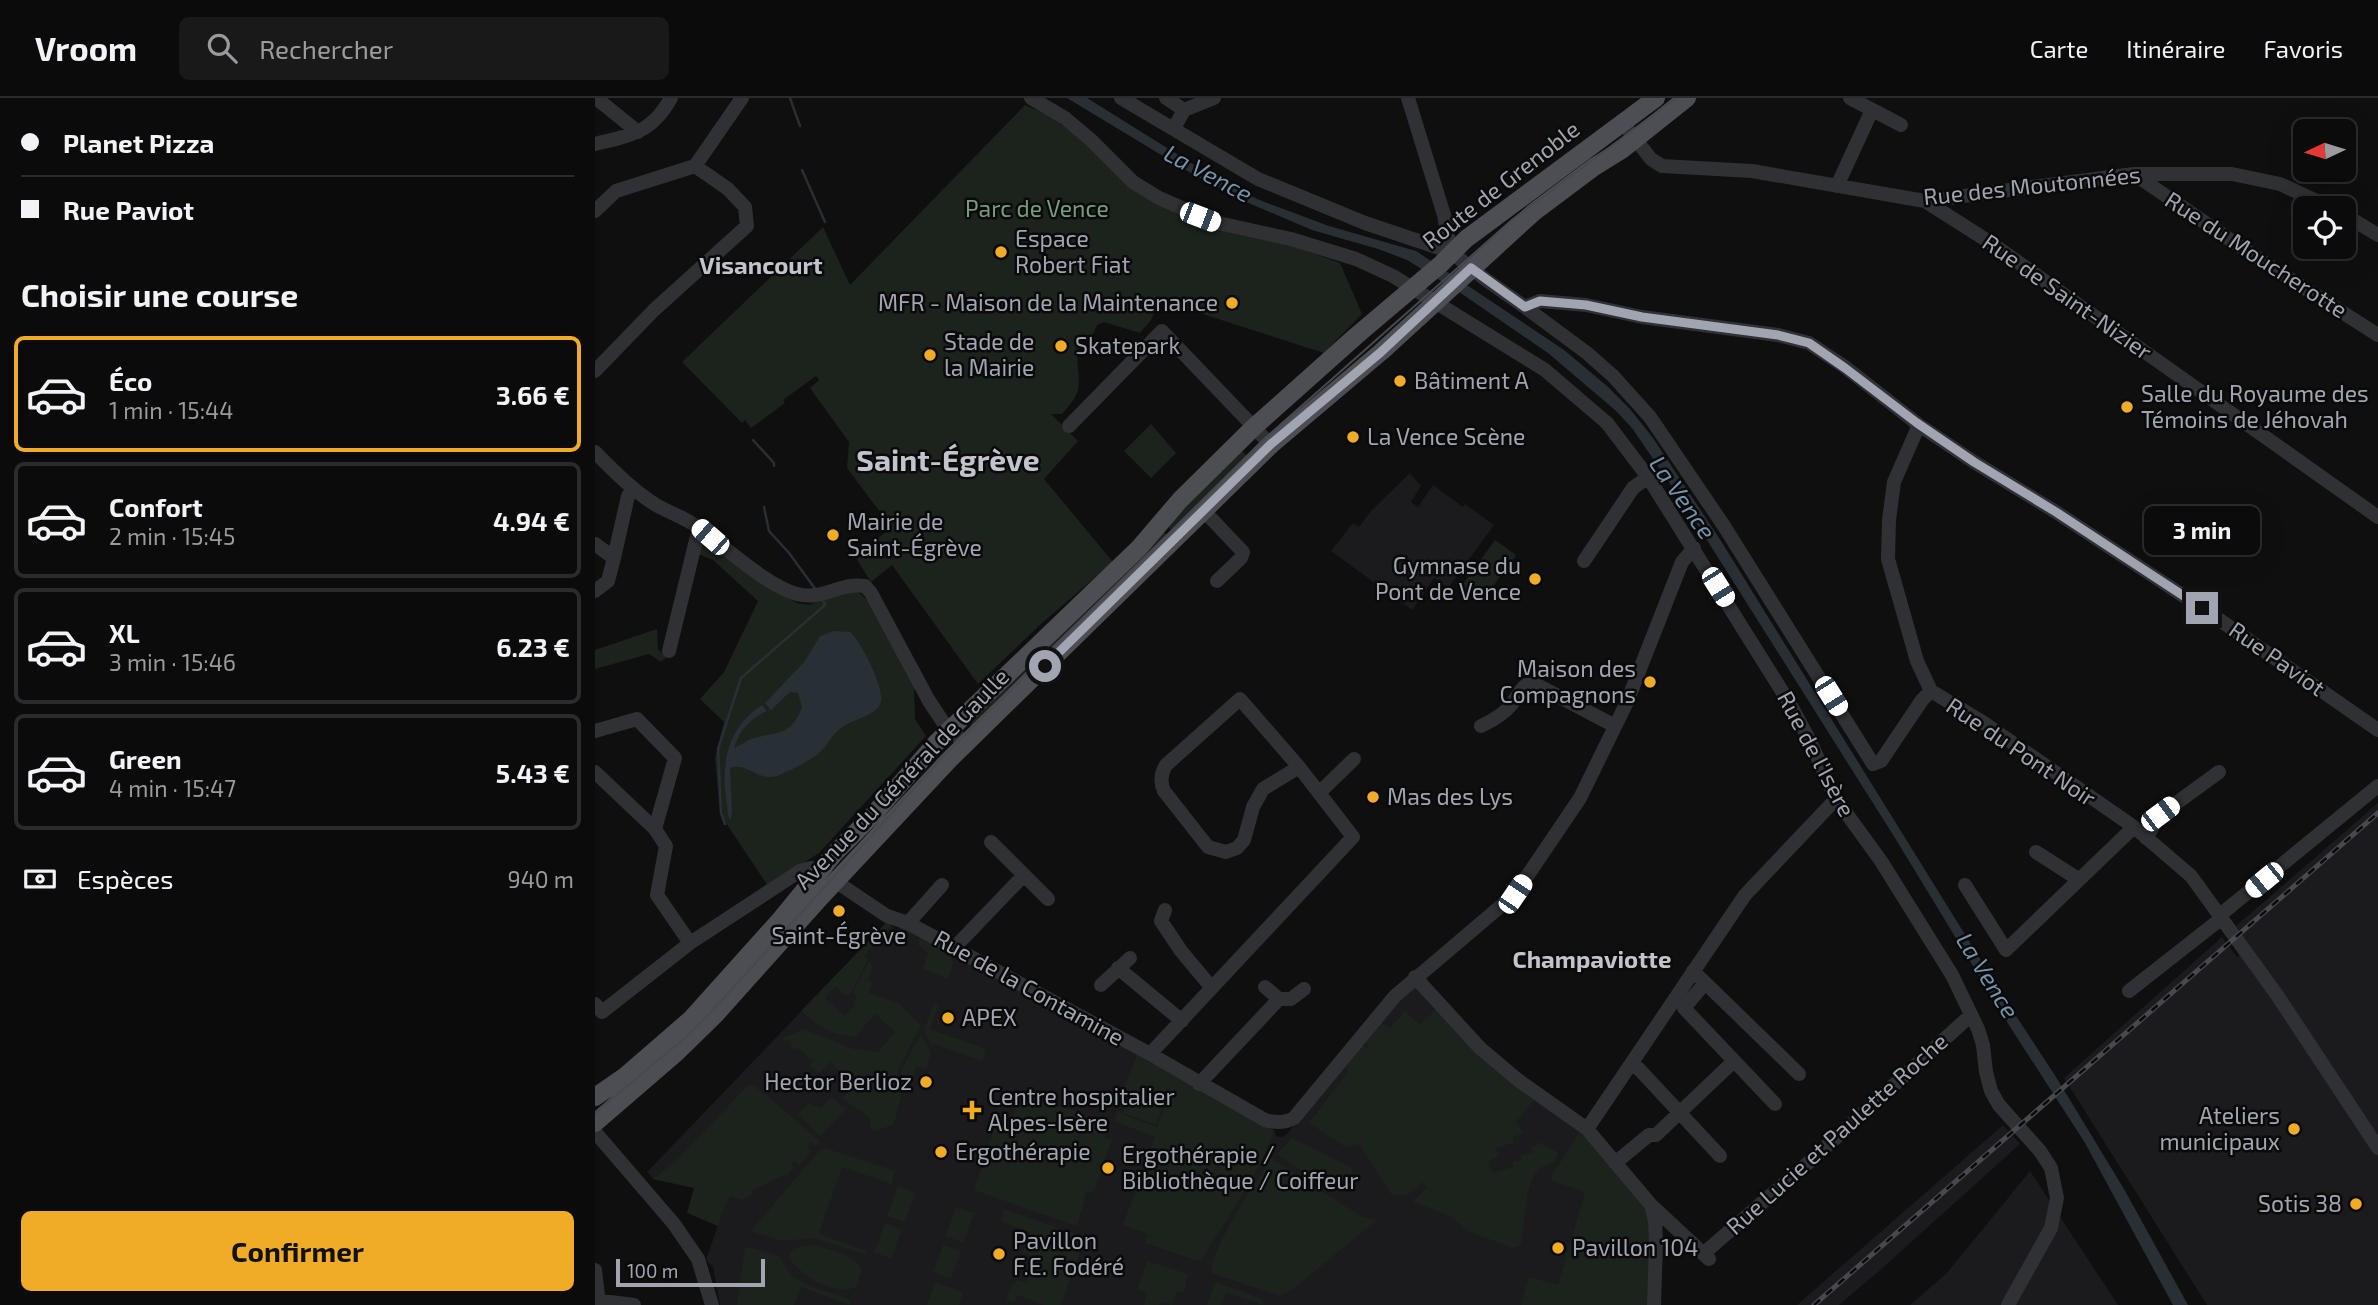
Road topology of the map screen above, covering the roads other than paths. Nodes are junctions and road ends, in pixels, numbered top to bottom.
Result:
1 (596, 98) edge
2 (671, 98) edge
3 (742, 98) edge
4 (1031, 98) edge
5 (1121, 98) edge
6 (1167, 98) edge
7 (1214, 98) edge
8 (1656, 98) edge
9 (1687, 98) edge
10 (1850, 98) edge
11 (1410, 99) edge
12 (1185, 110) junction
13 (1872, 110) junction
14 (1622, 122) junction
15 (1901, 125) dead end
16 (1174, 128) junction
17 (638, 132) junction
18 (1636, 140) junction
19 (595, 144) edge
20 (695, 166) junction
21 (2134, 174) junction
22 (1837, 186) junction
23 (2306, 196) edge
24 (1925, 201) junction
25 (595, 211) edge
26 (2356, 222) edge
27 (2378, 235) edge
28 (1446, 258) junction
29 (1467, 271) junction
30 (1416, 285) junction
31 (1439, 299) junction
32 (1525, 307) junction
33 (2378, 335) edge
34 (595, 371) edge
35 (1919, 425) junction
36 (1069, 426) dead end
37 (1254, 428) junction
38 (1271, 444) junction
39 (595, 452) edge
40 (1648, 477) junction
41 (633, 489) junction
42 (1203, 510) junction
43 (2378, 517) edge
44 (699, 528) junction
45 (595, 544) edge
46 (1694, 548) junction
47 (614, 558) junction
48 (1584, 561) dead end
49 (1217, 581) dead end
50 (595, 591) edge
51 (669, 651) dead end
52 (1931, 691) junction
53 (1481, 726) dead end
54 (1615, 726) junction
55 (950, 729) junction
56 (2378, 730) edge
57 (595, 731) edge
58 (966, 745) junction
59 (1354, 759) dead end
60 (1299, 768) junction
61 (595, 772) edge
62 (2219, 772) dead end
63 (2378, 786) edge
64 (1319, 793) junction
65 (1836, 799) junction
66 (2134, 827) junction
67 (655, 829) junction
68 (2146, 838) junction
69 (991, 842) dead end
70 (2036, 852) dead end
71 (820, 871) junction
72 (1024, 876) junction
73 (2078, 879) junction
74 (837, 881) junction
75 (942, 885) dead end
76 (1965, 885) dead end
77 (1048, 899) dead end
78 (1165, 910) dead end
79 (2221, 916) junction
80 (908, 922) junction
81 (690, 943) junction
82 (954, 948) junction
83 (1130, 958) dead end
84 (1118, 968) junction
85 (1693, 971) junction
86 (1415, 977) junction
87 (1101, 985) dead end
88 (1265, 987) dead end
89 (1212, 988) junction
90 (1304, 989) dead end
91 (1700, 989) dead end
92 (2129, 992) dead end
93 (1279, 999) junction
94 (598, 1008) edge
95 (1971, 1015) junction
96 (1182, 1021) junction
97 (1150, 1054) junction
98 (1734, 1061) junction
99 (1638, 1068) dead end
100 (1799, 1074) dead end
101 (1199, 1084) junction
102 (595, 1097) edge
103 (1775, 1104) dead end
104 (1679, 1113) junction
105 (595, 1123) edge
106 (1587, 1129) junction
107 (595, 1132) edge
108 (2378, 1148) edge
109 (1720, 1156) dead end
110 (1615, 1163) junction
111 (1651, 1205) junction
112 (595, 1270) edge
113 (598, 1302) edge
114 (2009, 1304) edge
115 (634, 1305) edge
116 (712, 1305) edge
117 (1654, 1305) edge

1 - 17 street
2 - 17 street
3 - 20 street
4 - 30 street, Rue de l'Isère
5 - 16 street
6 - 12 street
7 - 12 street
8 - 14 main road, Route de Grenoble
9 - 18 main road, Route de Grenoble
10 - 13 street
11 - 28 street
12 - 16 street
13 - 15 street
13 - 22 street
14 - 18 street, Rue des Moutonnées
14 - 28 main road, Route de Grenoble
16 - 28 street
17 - 19 street
18 - 22 street, Rue des Moutonnées
18 - 29 main road, Route de Grenoble
20 - 25 street
20 - 34 street
21 - 23 street, Rue des Moutonnées
21 - 24 street, Rue des Moutonnées
21 - 33 street, Rue du Moucherotte
22 - 24 street, Rue des Moutonnées
24 - 43 street, Rue de Saint-Nizier
26 - 27 street
28 - 29 street
28 - 30 main road, Route de Grenoble
29 - 31 main road, Route de Grenoble
29 - 32 street
30 - 31 street, Rue de l'Isère
30 - 37 main road, Avenue du Général de Gaulle
31 - 38 main road, Avenue du Général de Gaulle
31 - 40 street, Rue de l'Isère
32 - 35 street, Rue Paviot
32 - 52 street
35 - 52 street, Rue du Pont Noir
35 - 56 street, Rue Paviot
36 - 37 street
37 - 38 street
37 - 55 main road, Avenue du Général de Gaulle
38 - 42 main road, Avenue du Général de Gaulle
39 - 41 street
40 - 46 street, Rue de l'Isère
40 - 48 street
41 - 44 street
41 - 47 street
42 - 49 street
42 - 58 main road, Avenue du Général de Gaulle
44 - 51 street
44 - 55 street
45 - 47 street
46 - 54 street
46 - 65 street, Rue de l'Isère
47 - 50 street
52 - 66 street, Rue du Pont Noir
53 - 54 street
54 - 86 street
55 - 58 street
55 - 71 main road, Avenue du Général de Gaulle
57 - 67 street
58 - 74 main road, Avenue du Général de Gaulle
59 - 64 street
60 - 60 street, Rue de la Contamine
60 - 64 street, Rue de la Contamine
61 - 67 street
62 - 68 street
63 - 79 street
64 - 89 street, Rue de la Contamine
65 - 85 street
65 - 95 street, Rue de l'Isère
66 - 68 street, Rue du Pont Noir
66 - 73 street
67 - 81 street
68 - 79 street, Rue du Pont Noir
69 - 72 street
70 - 73 street
71 - 74 street, Rue de la Contamine
71 - 81 street
71 - 102 main road, Avenue du Général de Gaulle
72 - 77 street
72 - 82 street
73 - 76 street
74 - 80 street, Rue de la Contamine
74 - 105 main road, Avenue du Général de Gaulle
75 - 80 street, Rue de la Contamine
78 - 89 street
79 - 92 street
79 - 108 street, Rue du Pont Noir
80 - 82 street, Rue de la Contamine
81 - 94 street
82 - 97 street, Rue de la Contamine
83 - 84 street, Rue de la Contamine
84 - 87 street, Rue de la Contamine
84 - 96 street
85 - 100 street
85 - 106 street
86 - 101 street, Rue de la Contamine
86 - 106 street
88 - 93 street
89 - 96 street, Rue de la Contamine
90 - 93 street
91 - 98 street
93 - 101 street
95 - 111 street, Rue Lucie et Paulette Roche
95 - 114 street, Rue de l'Isère
96 - 97 street, Rue de la Contamine
97 - 101 street, Rue de la Contamine
98 - 103 street
98 - 104 street
99 - 104 street
104 - 109 street
104 - 110 street
106 - 110 street
107 - 116 street
110 - 111 street
111 - 117 street
112 - 113 street
113 - 115 street

